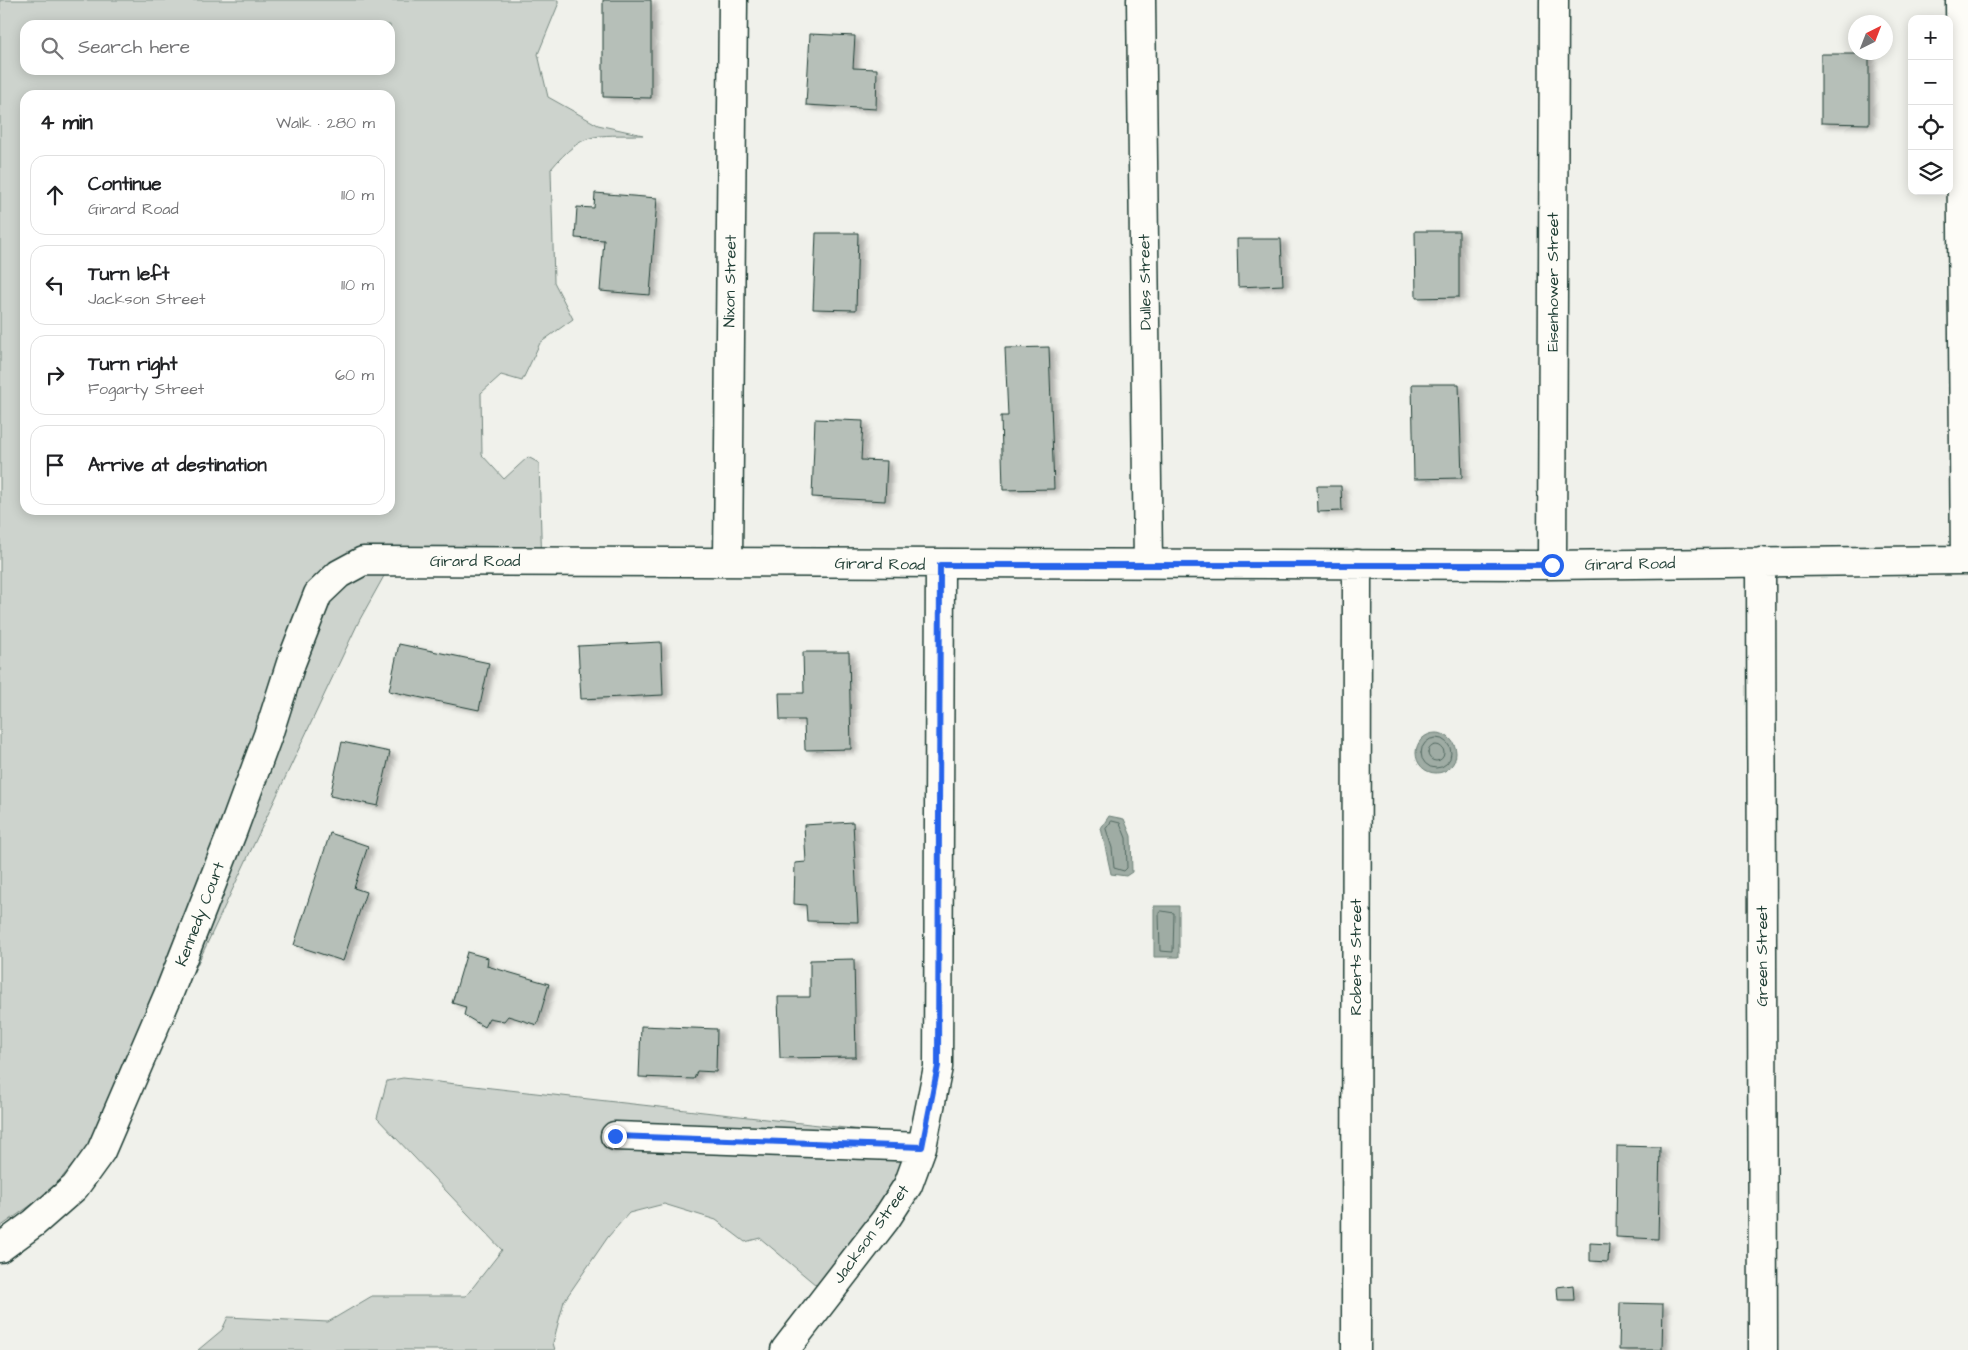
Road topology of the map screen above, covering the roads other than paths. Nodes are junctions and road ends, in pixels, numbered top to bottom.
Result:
1 (733, 0) edge
2 (1142, 0) edge
3 (1554, 0) edge
4 (1960, 0) edge
5 (1967, 560) edge
6 (363, 561) joint
7 (728, 561) junction
8 (1761, 562) junction
9 (1148, 563) junction
10 (1356, 564) junction
11 (940, 565) junction
12 (1552, 565) junction
13 (615, 1136) dead end
14 (922, 1147) junction
15 (0, 1248) edge
16 (785, 1350) edge
17 (1356, 1350) edge
18 (1764, 1350) edge

1 - 7 street, Nixon Street
2 - 9 street, Dulles Street
3 - 12 street, Eisenhower Street
4 - 5 street
5 - 8 street, Girard Road
6 - 7 street, Girard Road
6 - 15 street, Kennedy Court
7 - 11 street, Girard Road
8 - 12 street, Girard Road
8 - 18 street, Green Street
9 - 10 street, Girard Road
9 - 11 street, Girard Road
10 - 12 street, Girard Road
10 - 17 street, Roberts Street
11 - 14 street, Jackson Street
13 - 14 street
14 - 16 street, Jackson Street

